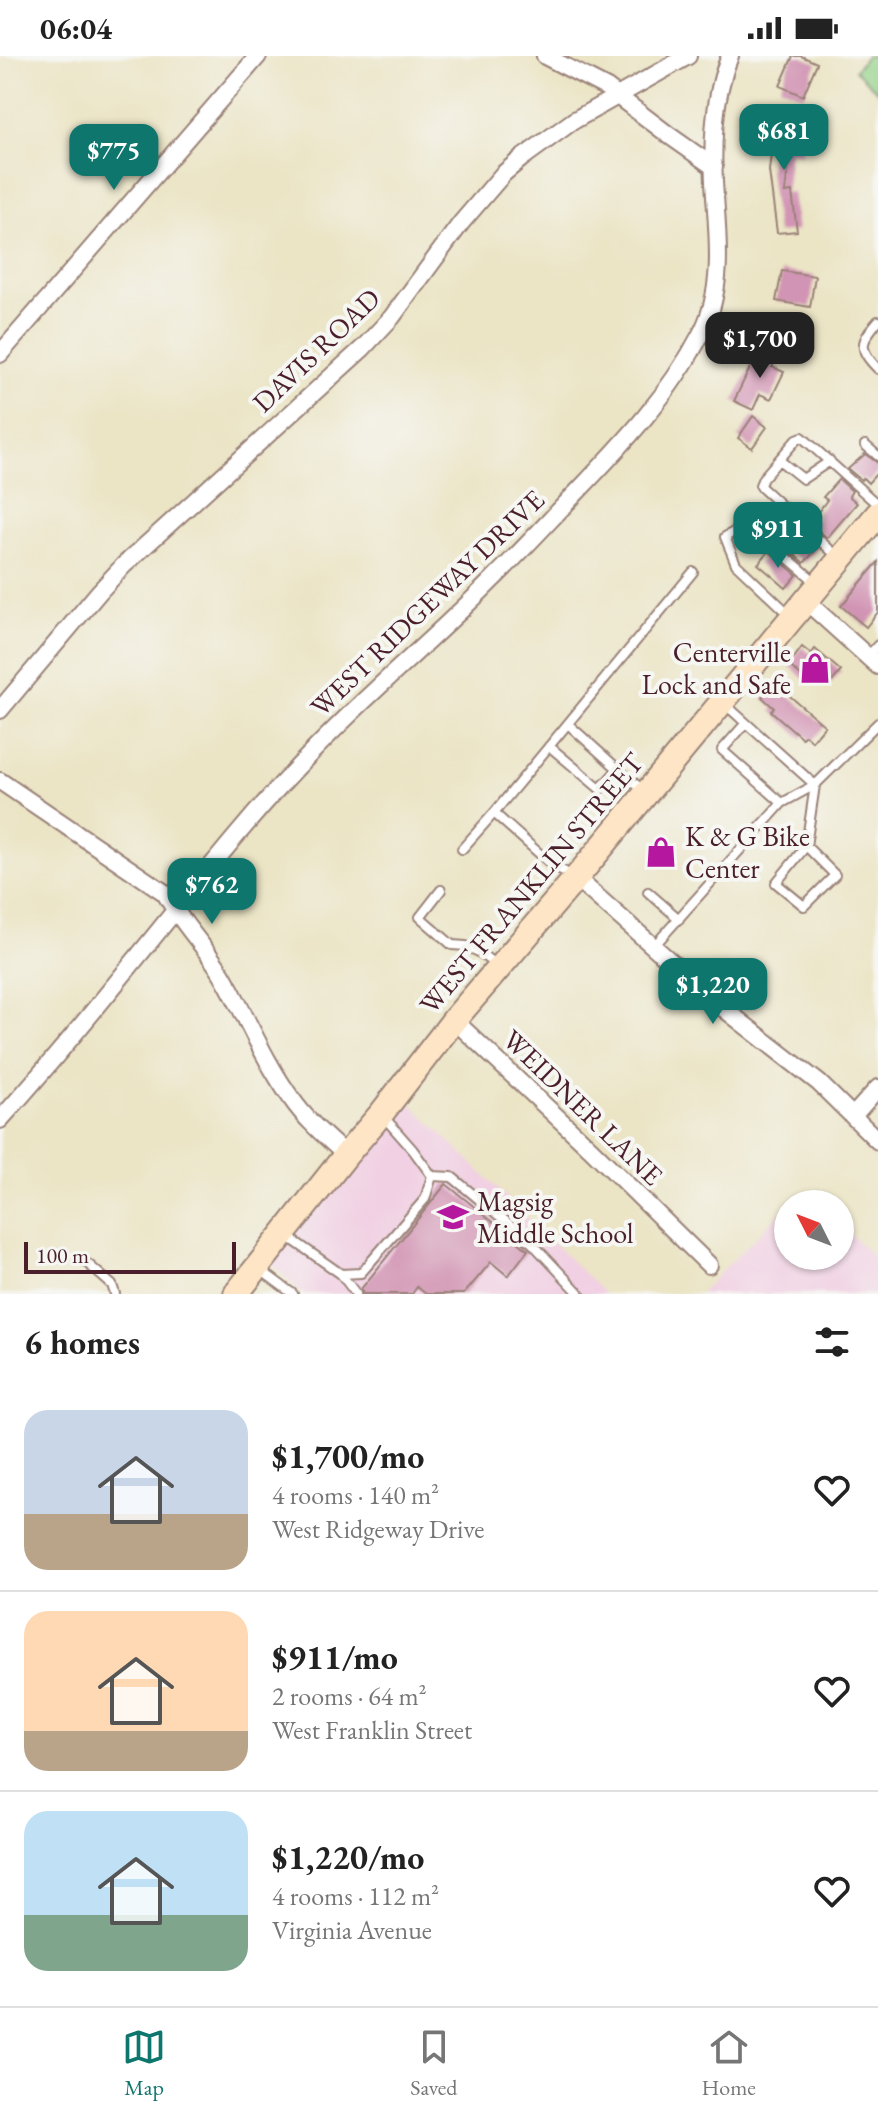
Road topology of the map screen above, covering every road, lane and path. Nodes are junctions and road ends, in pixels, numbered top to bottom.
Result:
1 (258, 56) edge
2 (545, 56) edge
3 (688, 56) edge
4 (730, 56) edge
5 (618, 96) junction
6 (714, 167) junction
7 (878, 321) edge
8 (0, 354) edge
9 (878, 369) edge
10 (865, 445) dead end
11 (878, 456) edge
12 (779, 460) junction
13 (830, 461) junction
14 (878, 505) edge
15 (878, 514) edge
16 (841, 559) junction
17 (693, 572) dead end
18 (806, 601) junction
19 (875, 655) edge
20 (722, 701) junction
21 (0, 710) edge
22 (746, 723) junction
23 (878, 723) edge
24 (568, 724) junction
25 (549, 746) junction
26 (618, 769) junction
27 (0, 781) edge
28 (815, 785) junction
29 (646, 793) junction
30 (782, 803) junction
31 (494, 813) junction
32 (806, 846) junction
33 (462, 849) dead end
34 (576, 878) junction
35 (441, 890) dead end
36 (648, 892) dead end
37 (174, 911) junction
38 (679, 919) junction
39 (654, 946) junction
40 (499, 968) junction
41 (454, 1020) junction
42 (878, 1088) edge
43 (381, 1114) junction
44 (853, 1116) junction
45 (0, 1120) edge
46 (878, 1141) edge
47 (346, 1155) junction
48 (432, 1176) junction
49 (283, 1233) junction
50 (88, 1264) dead end
51 (709, 1265) dead end
52 (257, 1267) junction
53 (341, 1274) junction
54 (115, 1294) edge
55 (236, 1294) edge
56 (293, 1294) edge
57 (356, 1294) edge
58 (580, 1294) edge

1 - 8 street
2 - 5 street
3 - 5 street, DAVIS ROAD
4 - 6 street, WEST RIDGEWAY DRIVE
5 - 6 street
5 - 21 street, DAVIS ROAD
6 - 37 street, WEST RIDGEWAY DRIVE
7 - 9 lane
10 - 11 lane
12 - 13 lane
12 - 13 lane
12 - 16 lane
13 - 14 lane
15 - 16 main road, WEST FRANKLIN STREET
16 - 18 main road, WEST FRANKLIN STREET
17 - 24 lane
18 - 18 lane
18 - 19 street
18 - 20 main road, WEST FRANKLIN STREET
20 - 22 lane
20 - 29 main road, WEST FRANKLIN STREET
22 - 28 lane
22 - 30 lane
23 - 28 lane
24 - 25 lane
24 - 26 lane
25 - 26 lane
25 - 31 lane
26 - 29 lane
27 - 37 street
28 - 30 lane
28 - 32 lane
29 - 34 main road, WEST FRANKLIN STREET
30 - 38 lane
31 - 33 lane
31 - 34 lane
32 - 32 lane
34 - 39 street
34 - 40 main road, WEST FRANKLIN STREET
35 - 40 lane
36 - 38 lane
37 - 45 street, WEST RIDGEWAY DRIVE
37 - 47 street
38 - 39 lane
39 - 44 street
40 - 41 main road, WEST FRANKLIN STREET
41 - 43 main road, WEST FRANKLIN STREET
41 - 51 street, WEIDNER LANE
42 - 44 street
43 - 47 main road, WEST FRANKLIN STREET
43 - 48 lane
44 - 46 street
47 - 49 main road, WEST FRANKLIN STREET
48 - 53 lane
48 - 58 lane
49 - 52 main road, WEST FRANKLIN STREET
49 - 53 lane
50 - 54 lane
52 - 55 main road, WEST FRANKLIN STREET
52 - 56 lane
53 - 57 lane

